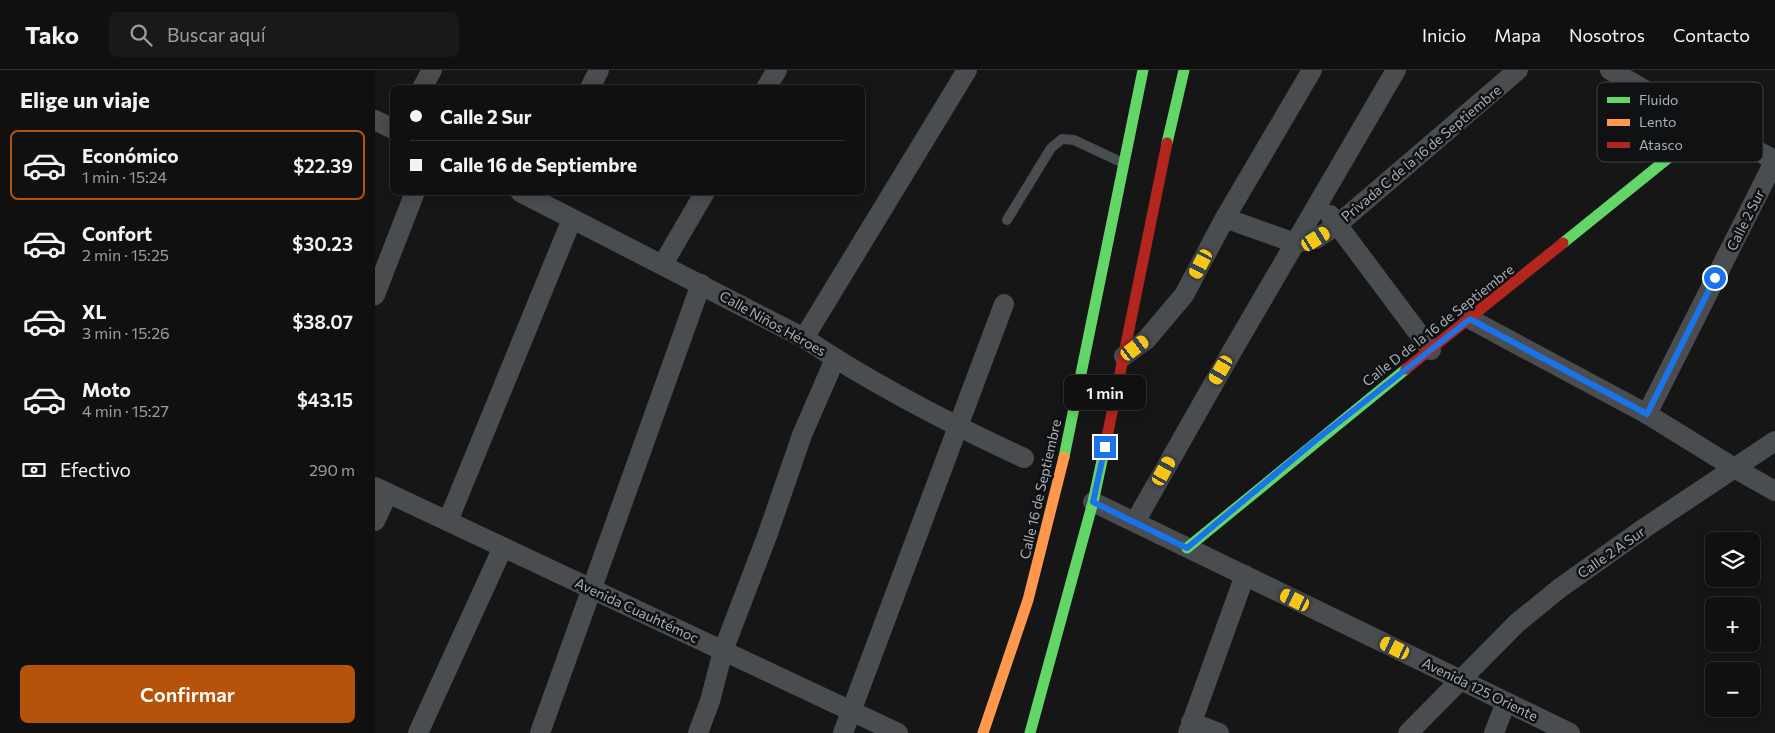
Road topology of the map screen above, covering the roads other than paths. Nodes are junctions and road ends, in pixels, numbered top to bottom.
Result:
1 (432, 70) edge
2 (599, 70) edge
3 (777, 70) edge
4 (967, 70) edge
5 (1143, 70) edge
6 (1184, 70) edge
7 (1312, 70) edge
8 (1396, 70) edge
9 (1519, 70) edge
10 (1610, 70) edge
11 (1631, 82) edge
12 (424, 85) edge
13 (592, 85) edge
14 (768, 85) edge
15 (375, 120) edge
16 (390, 128) edge
17 (1763, 154) edge
18 (1775, 160) edge
19 (1664, 162) edge
20 (1124, 163) junction
21 (414, 195) edge
22 (529, 195) edge
23 (703, 195) edge
24 (1320, 201) junction
25 (1225, 218) junction
26 (572, 219) junction
27 (1007, 220) dead end
28 (1337, 225) junction
29 (1295, 243) junction
30 (663, 264) junction
31 (701, 284) junction
32 (375, 295) edge
33 (1005, 304) dead end
34 (1470, 319) junction
35 (804, 338) junction
36 (1431, 350) junction
37 (1124, 356) junction
38 (835, 359) junction
39 (1647, 414) junction
40 (957, 427) junction
41 (1775, 442) edge
42 (1024, 458) dead end
43 (1736, 469) junction
44 (382, 490) edge
45 (1775, 491) edge
46 (1093, 502) junction
47 (375, 521) edge
48 (448, 521) junction
49 (1135, 522) junction
50 (503, 547) junction
51 (1187, 548) junction
52 (1245, 575) junction
53 (591, 589) junction
54 (723, 650) junction
55 (1461, 681) junction
56 (1505, 702) junction
57 (850, 710) junction
58 (1189, 728) edge
59 (418, 733) edge
60 (540, 733) edge
61 (698, 733) edge
62 (843, 733) edge
63 (898, 733) edge
64 (983, 733) edge
65 (1030, 733) edge
66 (1219, 733) edge
67 (1408, 733) edge
68 (1494, 733) edge
69 (1570, 733) edge

1 - 12 street
2 - 13 street
3 - 14 street
4 - 35 street
5 - 20 main road, Calle 16 de Septiembre
6 - 37 main road
7 - 25 street
8 - 24 street
9 - 28 street, Privada C de la 16 de Septiembre
10 - 11 street
15 - 16 street
17 - 18 street
18 - 39 street, Calle 2 Sur
19 - 34 main road, Calle D de la 16 de Septiembre
20 - 27 lane
20 - 64 main road, Calle 16 de Septiembre
21 - 32 street
22 - 26 street, Calle Niños Héroes
23 - 30 street
24 - 28 street
24 - 29 street
25 - 29 street
25 - 37 street
26 - 30 street, Calle Niños Héroes
26 - 48 street
28 - 29 street, Privada C de la 16 de Septiembre
28 - 36 street
29 - 49 street
30 - 31 street, Calle Niños Héroes
31 - 35 street, Calle Niños Héroes
31 - 53 street
33 - 40 street
34 - 36 main road, Calle D de la 16 de Septiembre
34 - 39 street
35 - 38 street, Calle Niños Héroes
36 - 51 main road, Calle D de la 16 de Septiembre
37 - 46 main road
38 - 40 street, Calle Niños Héroes
38 - 54 street
39 - 43 street
40 - 42 street, Calle Niños Héroes
40 - 57 street
41 - 43 street, Calle 2 A Sur
43 - 45 street
43 - 55 street, Calle 2 A Sur
44 - 47 street
44 - 48 street, Avenida Cuauhtémoc
46 - 49 street, Avenida 125 Oriente
46 - 65 main road
48 - 50 street, Avenida Cuauhtémoc
49 - 51 street, Avenida 125 Oriente
50 - 53 street, Avenida Cuauhtémoc
50 - 59 street
51 - 52 street, Avenida 125 Oriente
52 - 55 street, Avenida 125 Oriente
52 - 58 street
53 - 54 street, Avenida Cuauhtémoc
53 - 60 street
54 - 57 street, Avenida Cuauhtémoc
54 - 61 street
55 - 56 street, Avenida 125 Oriente
55 - 67 street, Calle 2 A Sur
56 - 68 street
56 - 69 street, Avenida 125 Oriente
57 - 62 street
57 - 63 street, Avenida Cuauhtémoc
58 - 66 street

